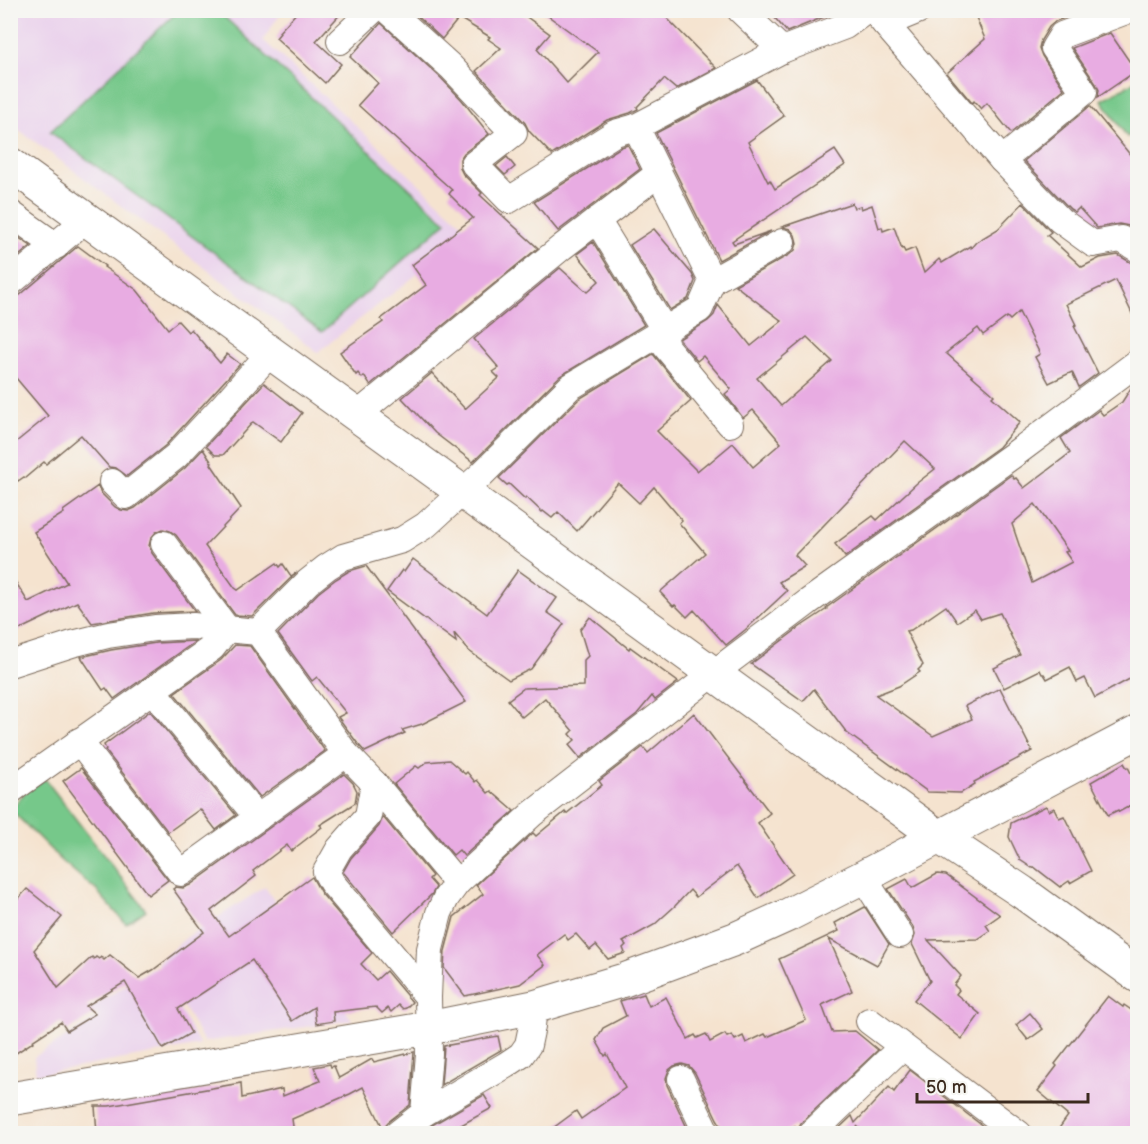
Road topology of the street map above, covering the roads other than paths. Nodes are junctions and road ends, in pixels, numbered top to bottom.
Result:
1 (374, 10) edge
2 (388, 10) edge
3 (740, 10) edge
4 (919, 10) edge
5 (1130, 10) edge
6 (875, 15) edge
7 (340, 40) dead end
8 (782, 50) junction
9 (636, 127) junction
10 (1002, 160) junction
11 (10, 164) edge
12 (658, 174) junction
13 (10, 213) edge
14 (86, 218) junction
15 (597, 220) junction
16 (782, 242) dead end
17 (56, 246) junction
18 (1137, 249) edge
19 (712, 281) junction
20 (10, 283) edge
21 (661, 331) junction
22 (271, 352) junction
23 (1137, 362) edge
24 (357, 415) junction
25 (730, 424) dead end
26 (112, 482) dead end
27 (464, 491) junction
28 (164, 544) dead end
29 (227, 629) junction
30 (258, 633) junction
31 (10, 664) edge
32 (714, 674) junction
33 (152, 690) junction
34 (1137, 732) edge
35 (79, 741) junction
36 (346, 754) junction
37 (374, 783) junction
38 (10, 791) edge
39 (258, 818) junction
40 (939, 837) junction
41 (863, 878) junction
42 (457, 883) junction
43 (900, 935) dead end
44 (1137, 976) edge
45 (534, 1006) junction
46 (429, 1012) junction
47 (869, 1021) dead end
48 (902, 1047) junction
49 (681, 1079) dead end
50 (10, 1099) edge
51 (424, 1113) junction
52 (397, 1134) edge
53 (707, 1134) edge
54 (811, 1134) edge
55 (1019, 1134) edge

1 - 7 street
2 - 9 street
3 - 8 street
4 - 6 street
5 - 10 street
6 - 8 street
6 - 10 street
8 - 9 street
9 - 12 street
10 - 18 street
11 - 14 street
12 - 15 street
12 - 19 street
13 - 17 street
14 - 17 street
14 - 22 street
15 - 21 street
15 - 24 street
16 - 19 street
17 - 20 street
19 - 21 street
21 - 25 street
21 - 27 street
22 - 24 street
22 - 26 street
23 - 32 street
24 - 27 street
27 - 30 street
27 - 32 street
28 - 29 street
29 - 30 street
29 - 31 street
29 - 33 street
30 - 36 street
32 - 40 street
32 - 42 street
33 - 35 street
33 - 39 street
34 - 40 street
35 - 38 street
35 - 39 street
36 - 37 street
36 - 39 street
37 - 42 street
37 - 46 street
40 - 41 street
40 - 44 street
41 - 43 street
41 - 45 street
42 - 46 street
45 - 46 street
45 - 51 street
46 - 50 street
46 - 51 street
47 - 48 street
48 - 54 street
48 - 55 street
49 - 53 street
51 - 52 street

